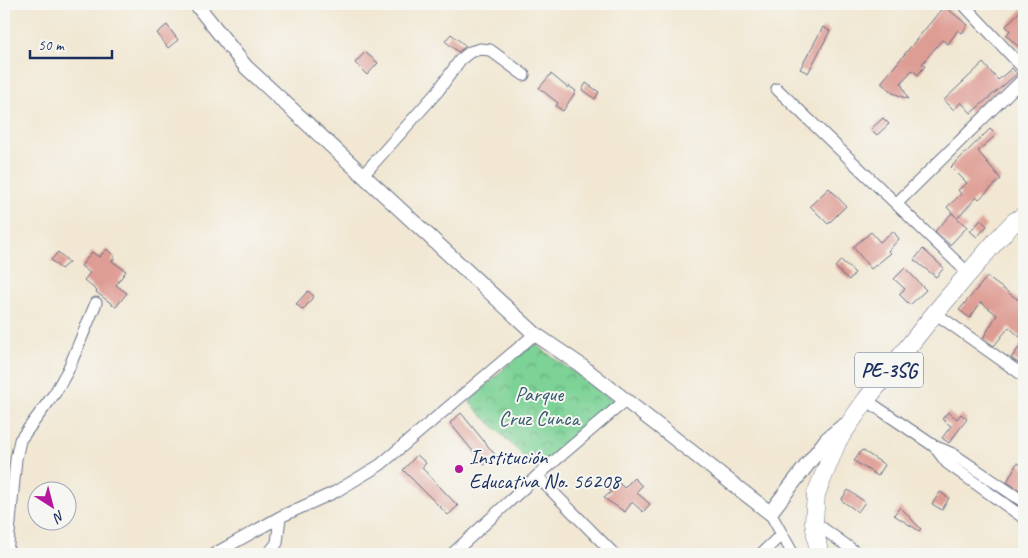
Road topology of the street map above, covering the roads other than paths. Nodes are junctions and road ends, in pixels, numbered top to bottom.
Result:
1 (196, 4) edge
2 (963, 4) edge
3 (1024, 69) edge
4 (524, 75) dead end
5 (1024, 78) edge
6 (777, 89) dead end
7 (364, 174) junction
8 (897, 203) junction
9 (1021, 222) edge
10 (969, 274) junction
11 (96, 303) dead end
12 (935, 313) junction
13 (535, 334) junction
14 (1024, 376) edge
15 (626, 400) junction
16 (866, 400) junction
17 (853, 418) junction
18 (536, 476) junction
19 (1006, 497) junction
20 (1024, 502) edge
21 (770, 513) junction
22 (280, 517) junction
23 (1024, 518) edge
24 (814, 522) junction
25 (782, 534) junction
26 (465, 550) edge
27 (608, 552) edge
28 (7, 554) edge
29 (214, 554) edge
30 (268, 554) edge
31 (452, 554) edge
32 (761, 554) edge
33 (793, 554) edge
34 (819, 554) edge
35 (858, 554) edge

1 - 7 street
2 - 3 street
4 - 7 street
5 - 8 street
6 - 8 street
7 - 13 street
8 - 10 street
9 - 10 main road, PE-3SG
10 - 12 main road, PE-3SG
11 - 28 street
12 - 14 street
12 - 16 main road, PE-3SG
13 - 15 street
13 - 22 street
15 - 18 street
15 - 21 street
16 - 17 main road, PE-3SG
16 - 19 street
17 - 21 street
17 - 24 main road, PE-3SG
18 - 26 street
18 - 27 street
19 - 20 street
19 - 23 street
21 - 25 street
22 - 29 street
22 - 30 street
24 - 34 main road, PE-3SG
24 - 35 street
25 - 32 street
25 - 33 street
26 - 31 street

